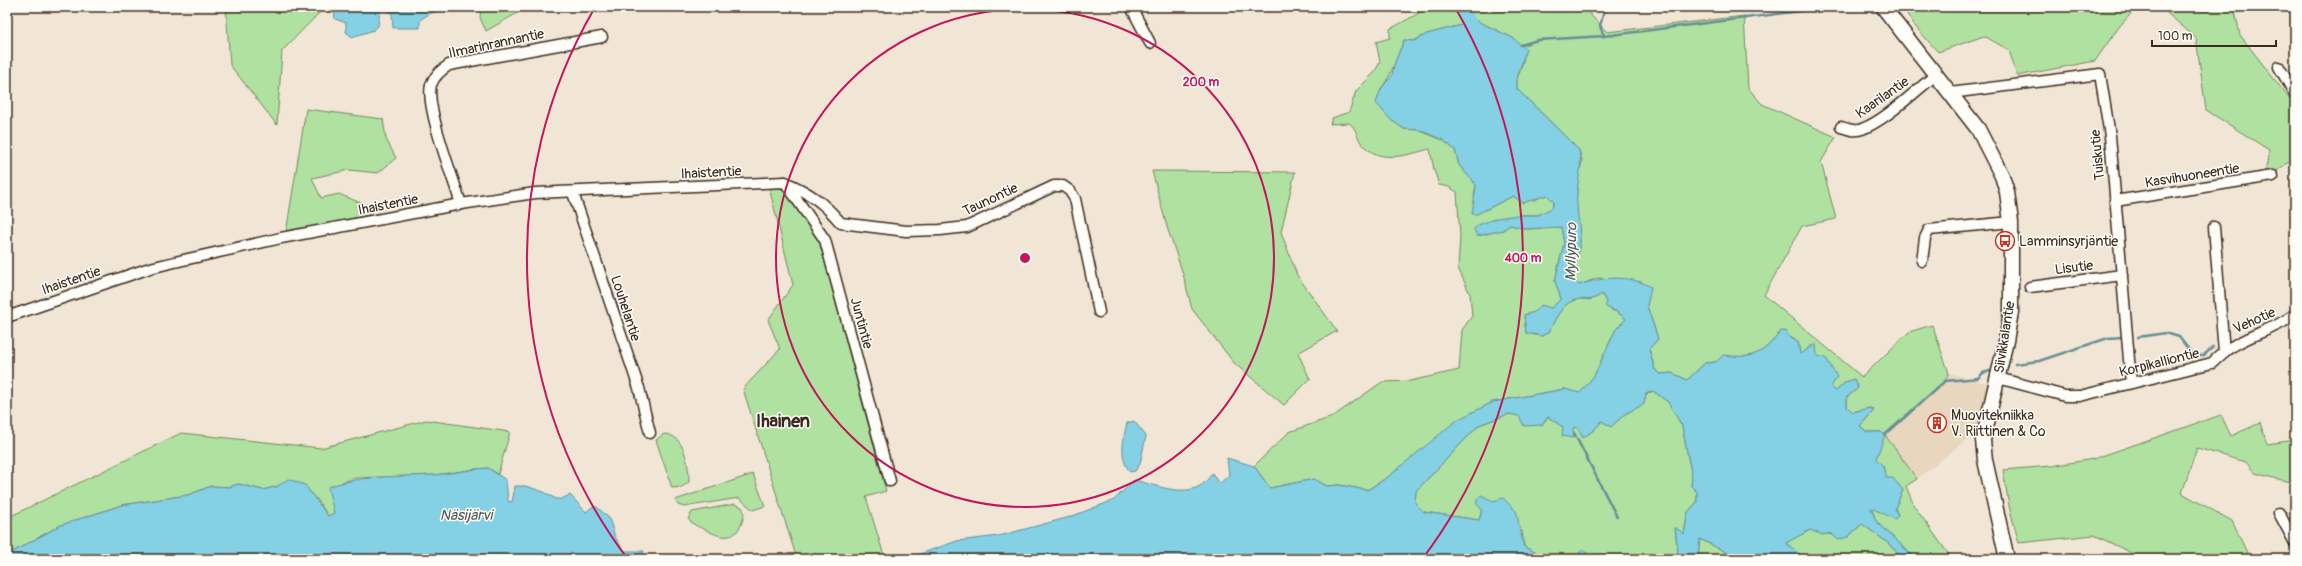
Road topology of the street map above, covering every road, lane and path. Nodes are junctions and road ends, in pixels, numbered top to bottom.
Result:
1 (1131, 7) edge
2 (1883, 7) edge
3 (602, 37) dead end
4 (1150, 43) dead end
5 (2279, 67) dead end
6 (1936, 75) junction
7 (1950, 94) junction
8 (2295, 94) edge
9 (1841, 127) dead end
10 (2273, 176) dead end
11 (785, 182) junction
12 (573, 193) junction
13 (2115, 201) junction
14 (461, 204) junction
15 (2011, 222) junction
16 (2214, 227) dead end
17 (1922, 261) dead end
18 (2122, 275) junction
19 (2030, 287) dead end
20 (1099, 312) dead end
21 (2295, 314) edge
22 (7, 317) edge
23 (2224, 352) junction
24 (1998, 378) junction
25 (2131, 383) junction
26 (650, 433) dead end
27 (890, 481) dead end
28 (2279, 513) dead end
29 (2295, 543) edge
30 (2007, 559) edge

1 - 4 street
2 - 6 main road, Siivikkalantie
3 - 14 street, Ilmarinrannantie
5 - 8 street
6 - 7 main road, Siivikkalantie
6 - 9 street, Kaarilantie
7 - 13 street, Tuiskutie
7 - 15 main road, Siivikkalantie
10 - 13 street, Kasvihuoneentie
11 - 12 street, Ihaistentie
11 - 20 street, Taunontie
11 - 27 street, Juntintie
12 - 14 street, Ihaistentie
12 - 26 street, Louhelantie
13 - 18 street, Tuiskutie
14 - 22 street, Ihaistentie
15 - 17 street
15 - 24 main road, Siivikkalantie
16 - 23 street
18 - 19 street, Lisutie
18 - 25 street, Tuiskutie
21 - 23 street, Vehotie
23 - 25 street, Korpikalliontie
24 - 25 street, Korpikalliontie
24 - 30 main road, Siivikkalantie
28 - 29 street

